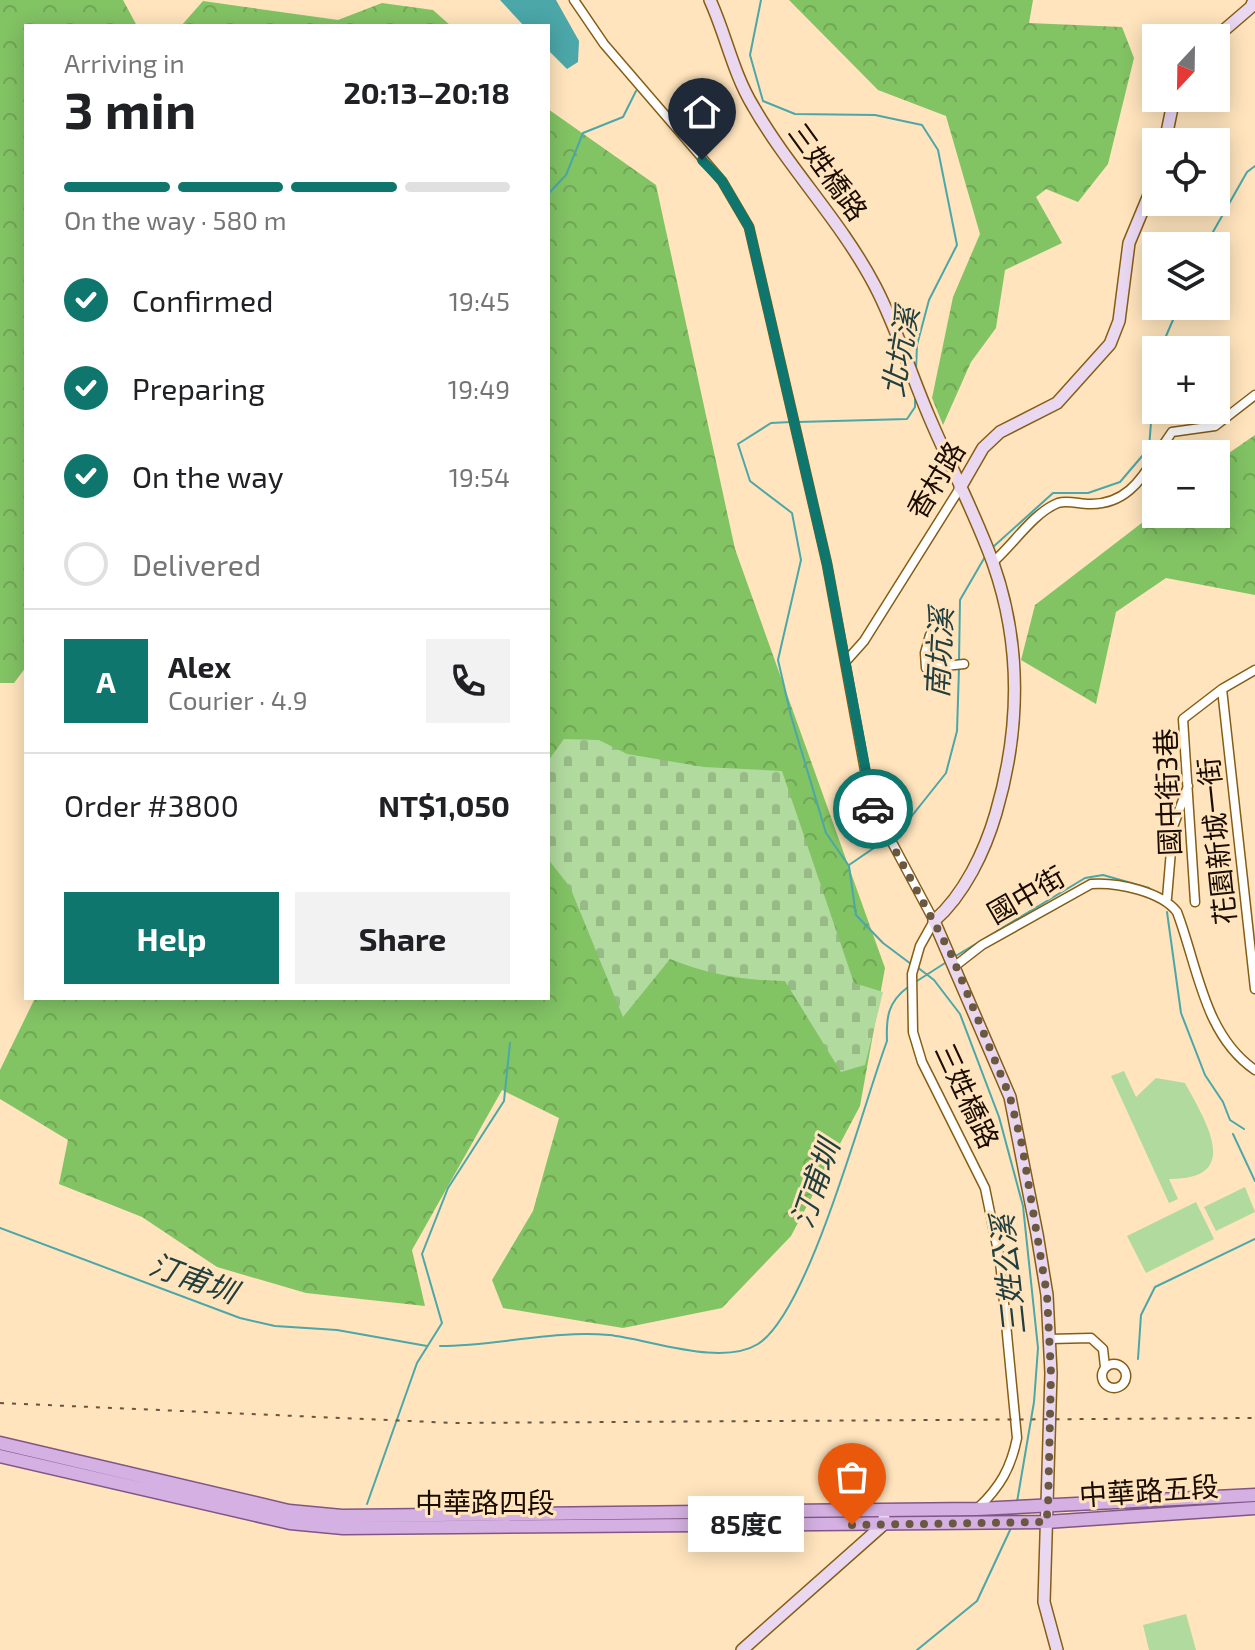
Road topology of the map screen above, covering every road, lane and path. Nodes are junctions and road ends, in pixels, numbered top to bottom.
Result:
1 (574, 0) edge
2 (710, 0) edge
3 (1254, 0) edge
4 (1230, 25) edge
5 (1142, 212) edge
6 (1255, 395) edge
7 (1166, 440) edge
8 (1142, 476) edge
9 (960, 488) junction
10 (993, 562) junction
11 (930, 635) dead end
12 (847, 660) junction
13 (964, 664) dead end
14 (1255, 670) edge
15 (1222, 689) junction
16 (1189, 782) junction
17 (1167, 898) junction
18 (1195, 902) dead end
19 (934, 921) junction
20 (955, 966) junction
21 (1255, 989) edge
22 (1255, 1070) edge
23 (1049, 1339) junction
24 (1105, 1367) dead end
25 (0, 1443) edge
26 (0, 1456) edge
27 (1255, 1495) edge
28 (885, 1508) junction
29 (1048, 1508) junction
30 (1255, 1508) edge
31 (977, 1516) junction
32 (290, 1517) junction
33 (1046, 1522) junction
34 (883, 1525) junction
35 (742, 1650) edge
36 (1057, 1650) edge

1 - 12 street
2 - 9 street, 三姓橋路
3 - 4 street
5 - 9 street, 香村路
6 - 7 street
8 - 10 street
9 - 10 street
9 - 12 street, 香村路
10 - 19 street
11 - 13 street
12 - 19 street
14 - 15 street, 國中街3巷
15 - 16 street, 國中街3巷
15 - 21 street, 花園新城一街
16 - 17 street
16 - 18 street, 國中街3巷
17 - 20 street, 國中街
17 - 22 street
19 - 20 street
19 - 31 street, 三姓橋路
20 - 23 street
23 - 24 street
23 - 29 street
25 - 32 main road, 中華路四段
26 - 32 main road, 中華路四段
27 - 29 main road, 中華路五段
28 - 31 main road, 中華路四段
28 - 32 main road, 中華路四段
28 - 34 street
29 - 31 main road, 中華路五段
29 - 33 street
30 - 33 main road, 中華路五段
31 - 33 main road, 中華路五段
31 - 34 main road, 中華路四段
32 - 34 main road, 中華路四段
33 - 36 street
34 - 35 street

